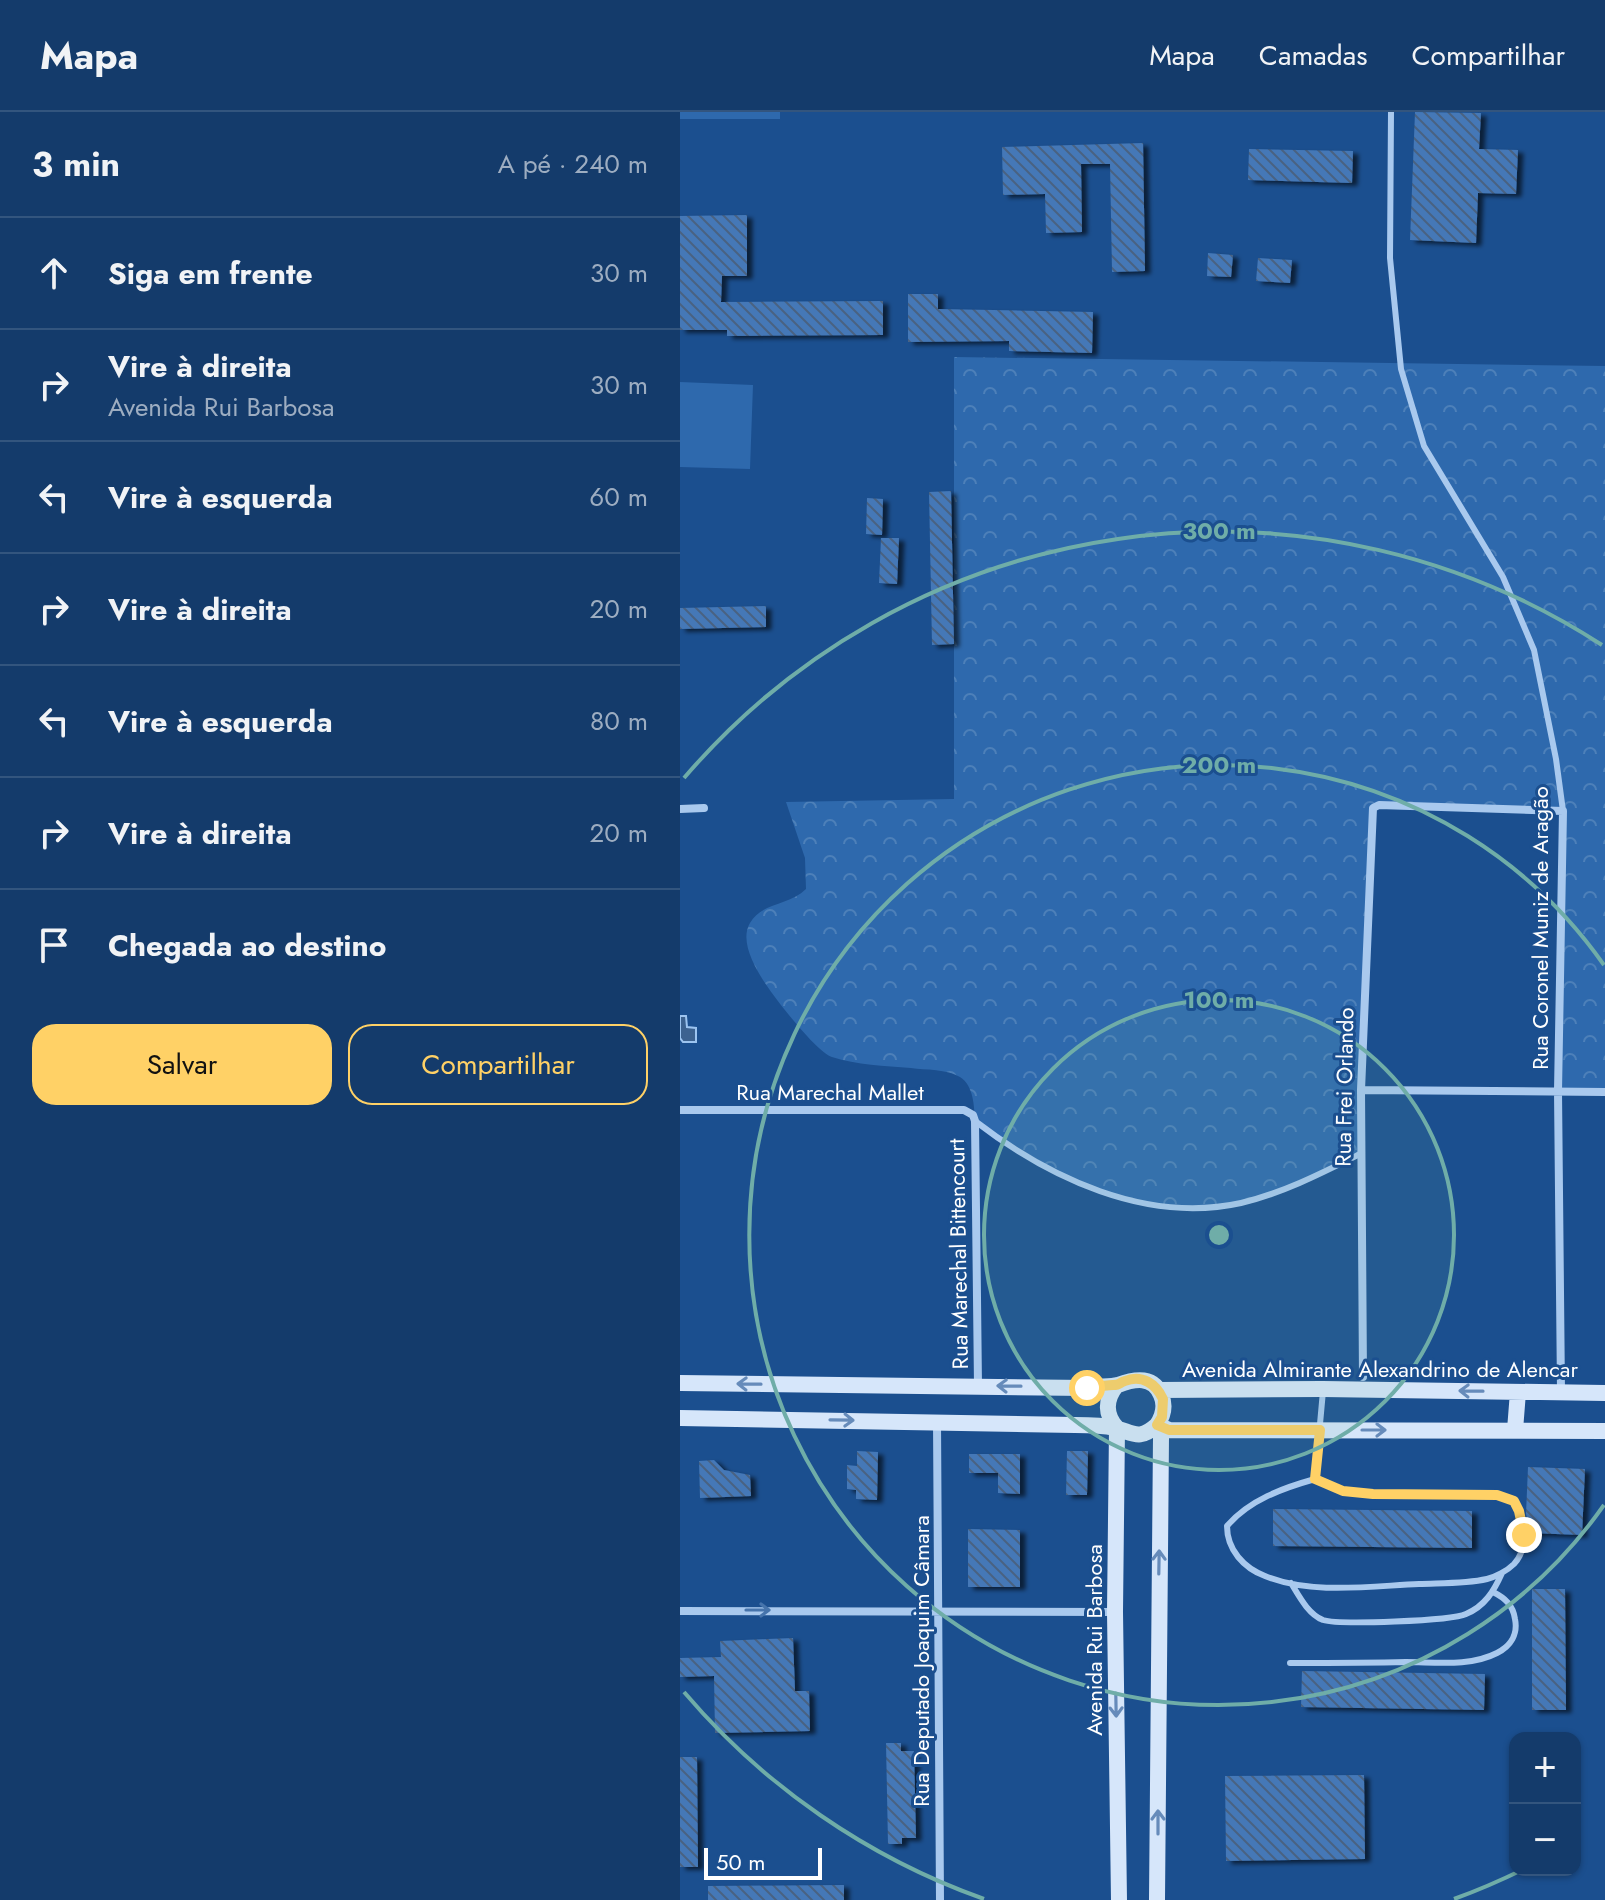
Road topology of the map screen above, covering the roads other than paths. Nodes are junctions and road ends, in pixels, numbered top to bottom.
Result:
1 (1391, 112) edge
2 (704, 808) dead end
3 (680, 809) edge
4 (1563, 811) junction
5 (1361, 1090) junction
6 (1558, 1091) junction
7 (1605, 1092) edge
8 (680, 1110) edge
9 (975, 1121) junction
10 (1360, 1154) junction
11 (1363, 1377) dead end
12 (680, 1383) edge
13 (978, 1386) junction
14 (1116, 1386) junction
15 (1087, 1388) junction
16 (1323, 1389) junction
17 (1159, 1390) junction
18 (1518, 1392) junction
19 (1561, 1392) junction
20 (1605, 1393) edge
21 (680, 1418) edge
22 (937, 1421) junction
23 (1083, 1425) junction
24 (1157, 1425) junction
25 (1117, 1428) junction
26 (1320, 1430) junction
27 (1515, 1430) junction
28 (1605, 1431) edge
29 (1116, 1459) junction
30 (1315, 1479) junction
31 (1502, 1573) junction
32 (1291, 1583) junction
33 (1493, 1592) junction
34 (939, 1610) junction
35 (680, 1611) edge
36 (1115, 1612) junction
37 (1290, 1663) dead end
38 (940, 1900) edge
39 (1119, 1900) edge
40 (1157, 1900) edge

1 - 4 lane, Rua Coronel Muniz de Aragão
2 - 3 street
4 - 5 street, Rua Frei Orlando
4 - 6 street, Rua Coronel Muniz de Aragão
5 - 6 street
5 - 10 street, Rua Frei Orlando
6 - 7 street
6 - 19 street, Rua Coronel Muniz de Aragão
8 - 9 street, Rua Marechal Mallet
9 - 10 lane
9 - 13 street, Rua Marechal Bittencourt
10 - 11 street, Rua Frei Orlando
13 -> 12 main road, Avenida Almirante Alexandrino de Alencar
15 -> 13 main road, Avenida Almirante Alexandrino de Alencar
14 - 15 main road, Avenida Almirante Alexandrino de Alencar
14 - 17 main road, Avenida Almirante Alexandrino de Alencar
14 - 25 main road, Avenida Rui Barbosa
15 - 23 main road
16 - 17 main road, Avenida Almirante Alexandrino de Alencar
18 -> 16 main road, Avenida Almirante Alexandrino de Alencar
16 - 26 lane
17 - 24 main road
18 - 19 main road, Avenida Almirante Alexandrino de Alencar
18 - 27 main road
19 - 20 main road, Avenida Almirante Alexandrino de Alencar
21 -> 22 main road
22 - 23 main road
22 - 34 street, Rua Deputado Joaquim Câmara
23 - 25 main road
23 - 29 main road
24 - 25 main road
24 - 26 main road
40 -> 24 main road
25 - 29 main road, Avenida Rui Barbosa
26 -> 27 main road
26 - 30 lane
27 - 28 main road
29 - 36 main road, Avenida Rui Barbosa
30 - 31 lane
30 - 32 lane
31 - 32 lane
31 - 33 lane
32 - 33 lane
33 - 37 lane
35 -> 34 street
34 - 36 street
34 - 38 street, Rua Deputado Joaquim Câmara
36 -> 39 main road, Avenida Rui Barbosa

